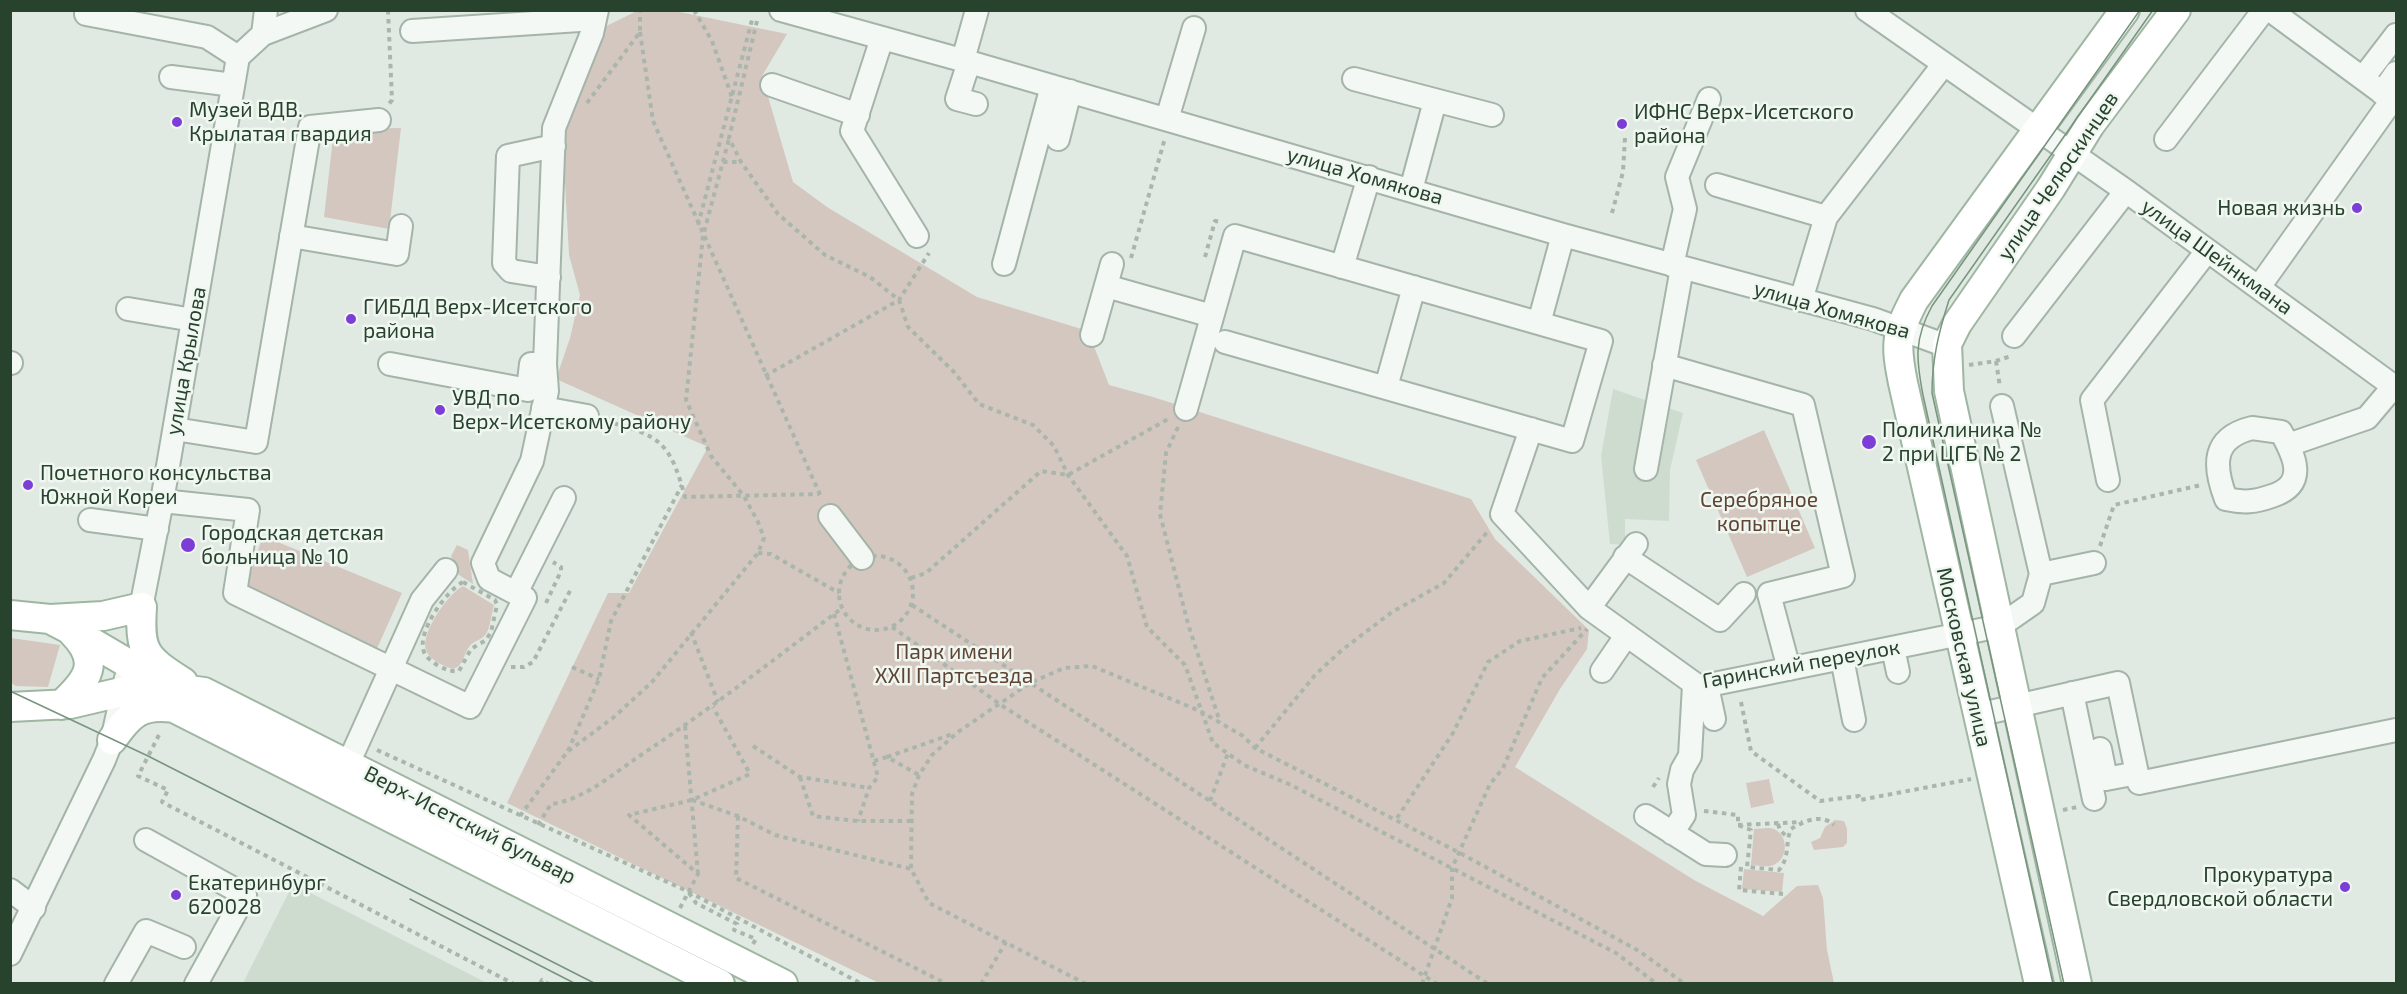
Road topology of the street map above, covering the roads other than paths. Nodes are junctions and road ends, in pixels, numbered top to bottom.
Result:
1 (266, 10) edge
2 (326, 10) edge
3 (781, 10) edge
4 (976, 10) edge
5 (1867, 10) edge
6 (2125, 10) edge
7 (2176, 10) edge
8 (2264, 10) edge
9 (2270, 10) edge
10 (86, 14) dead end
11 (596, 15) edge
12 (1194, 28) dead end
13 (412, 31) dead end
14 (263, 34) junction
15 (2397, 35) edge
16 (882, 38) junction
17 (238, 57) junction
18 (966, 61) junction
19 (1944, 64) junction
20 (2397, 73) edge
21 (171, 77) dead end
22 (2363, 78) junction
23 (1354, 79) dead end
24 (233, 85) junction
25 (772, 85) dead end
26 (1061, 88) junction
27 (2382, 93) junction
28 (1709, 99) dead end
29 (1435, 101) junction
30 (976, 104) dead end
31 (858, 115) junction
32 (1492, 115) dead end
33 (379, 120) road end
34 (1167, 126) junction
35 (2037, 128) junction
36 (2166, 138) dead end
37 (1058, 139) dead end
38 (554, 146) junction
39 (2072, 153) junction
40 (1369, 177) junction
41 (1717, 185) dead end
42 (1412, 190) junction
43 (2126, 191) junction
44 (1826, 217) junction
45 (401, 226) dead end
46 (1563, 235) junction
47 (291, 236) junction
48 (917, 236) road end
49 (2207, 251) junction
50 (1004, 264) dead end
51 (1342, 267) junction
52 (1677, 267) junction
53 (549, 277) junction
54 (1414, 287) junction
55 (2259, 287) junction
56 (1801, 300) junction
57 (128, 309) dead end
58 (1212, 316) junction
59 (193, 320) junction
60 (1539, 323) junction
61 (1899, 329) junction
62 (1092, 335) dead end
63 (2013, 336) dead end
64 (1224, 342) dead end
65 (1947, 346) junction
66 (390, 363) dead end
67 (545, 364) junction
68 (1664, 365) junction
69 (1386, 387) junction
70 (2395, 387) edge
71 (2002, 406) road end
72 (1186, 410) road end
73 (175, 429) junction
74 (1530, 429) junction
75 (2288, 445) junction
76 (1646, 469) dead end
77 (2108, 480) dead end
78 (564, 498) dead end
79 (162, 501) junction
80 (827, 512) road end
81 (90, 520) dead end
82 (157, 529) junction
83 (862, 558) road end
84 (2094, 563) road end
85 (446, 570) dead end
86 (2041, 574) junction
87 (516, 593) junction
88 (1744, 594) dead end
89 (142, 607) junction
90 (10, 615) edge
91 (1588, 617) junction
92 (60, 624) junction
93 (2000, 626) junction
94 (1959, 634) junction
95 (1626, 636) junction
96 (1893, 648) junction
97 (1842, 658) junction
98 (392, 669) junction
99 (1789, 669) junction
100 (1602, 671) dead end
101 (1898, 672) dead end
102 (117, 684) junction
103 (151, 685) junction
104 (1701, 685) junction
105 (204, 692) junction
106 (2072, 693) junction
107 (66, 704) junction
108 (10, 706) edge
109 (2017, 706) junction
110 (174, 708) junction
111 (1977, 715) junction
112 (1714, 719) dead end
113 (1854, 720) dead end
114 (2078, 723) junction
115 (2397, 730) edge
116 (112, 740) junction
117 (348, 764) junction
118 (2132, 774) dead end
119 (2094, 799) dead end
120 (1646, 816) dead end
121 (1672, 833) junction
122 (146, 840) dead end
123 (1725, 855) dead end
124 (10, 890) edge
125 (34, 908) junction
126 (184, 947) dead end
127 (10, 954) edge
128 (116, 984) edge
129 (196, 984) edge
130 (720, 984) edge
131 (783, 984) edge
132 (2039, 984) edge
133 (2077, 984) edge

1 - 14 street
2 - 14 street
3 - 16 street, улица Хомякова
4 - 18 street
5 - 19 street, улица Шейнкмана
6 - 35 main road, улица Челюскинцев
7 - 39 main road, улица Челюскинцев
8 - 36 street
9 - 22 street
10 - 17 street
11 - 13 street
11 - 38 street
12 - 34 street
14 - 17 street
15 - 22 street
16 - 18 street, улица Хомякова
16 - 31 street
17 - 24 street, улица Крылова
18 - 26 street, улица Хомякова
18 - 30 street
19 - 35 street, улица Шейнкмана
19 - 44 street
20 - 27 street
21 - 24 street
22 - 27 street
23 - 29 street
24 - 59 street, улица Крылова
25 - 31 street
26 - 34 street, улица Хомякова
26 - 37 street
26 - 50 street
27 - 55 street
28 - 52 street
29 - 32 street
29 - 42 street
31 - 48 street
33 - 47 street
34 - 40 street, улица Хомякова
35 - 39 street, улица Шейнкмана
35 - 61 main road, улица Челюскинцев
38 - 53 street
38 - 53 street
39 - 43 street, улица Шейнкмана
39 - 65 main road, улица Челюскинцев
40 - 42 street, улица Хомякова
40 - 51 street
41 - 44 street
42 - 46 street, улица Хомякова
43 - 49 street, улица Шейнкмана
43 - 63 street
44 - 56 street
45 - 47 street
46 - 52 street, улица Хомякова
46 - 60 street
47 - 73 street
49 - 55 street, улица Шейнкмана
49 - 77 street
51 - 54 street
51 - 58 street
52 - 56 street, улица Хомякова
52 - 68 street
53 - 67 street
54 - 60 street
54 - 69 street
55 - 70 street, улица Шейнкмана
56 - 61 street, улица Хомякова
57 - 59 street
58 - 62 street
58 - 72 street
59 - 73 street, улица Крылова
60 - 74 street
61 - 65 street, улица Хомякова
61 - 94 main road, Московская улица
64 - 69 street
65 - 93 main road, Московская улица
66 - 67 street
67 - 87 street
68 - 76 street
68 - 99 street
69 - 74 street
70 - 75 street
71 - 86 street
73 - 79 street, улица Крылова
74 - 91 street, Гаринский переулок
75 - 75 street
78 - 87 street
79 - 82 street, улица Крылова
79 - 98 street
80 - 83 street
81 - 82 street
82 - 89 street, улица Крылова
84 - 86 street
85 - 98 street
86 - 93 street
87 - 98 street
88 - 91 street
89 - 92 main road
89 - 102 street, улица Крылова
89 - 105 main road
90 - 92 main road
91 - 95 street, Гаринский переулок
92 - 102 main road, Верх-Исетский бульвар
92 - 107 main road
93 - 94 street, Гаринский переулок
93 - 109 main road, Московская улица
94 - 96 street, Гаринский переулок
94 - 111 main road, Московская улица
95 - 100 street
95 - 104 street, Гаринский переулок
96 - 97 street, Гаринский переулок
96 - 101 street
97 - 99 street, Гаринский переулок
97 - 113 street
98 - 117 street
99 - 104 street, Гаринский переулок
102 - 103 main road, Верх-Исетский бульвар
102 - 107 main road
102 - 116 street, улица Крылова
103 - 105 main road, Верх-Исетский бульвар
103 - 110 main road, Верх-Исетский бульвар
104 - 112 street
104 - 121 street
105 - 117 main road, Верх-Исетский бульвар
106 - 109 street
106 - 114 street
106 - 115 street
107 - 108 main road
107 - 116 main road
109 - 111 street
109 - 133 main road, Московская улица
110 - 116 main road
110 - 130 main road, Верх-Исетский бульвар
111 - 132 main road, Московская улица
114 - 118 street
114 - 119 street
116 - 125 street, улица Крылова
117 - 131 main road, Верх-Исетский бульвар
120 - 121 street
121 - 123 street
122 - 129 street
124 - 125 street
125 - 127 street, улица Крылова
126 - 128 street

